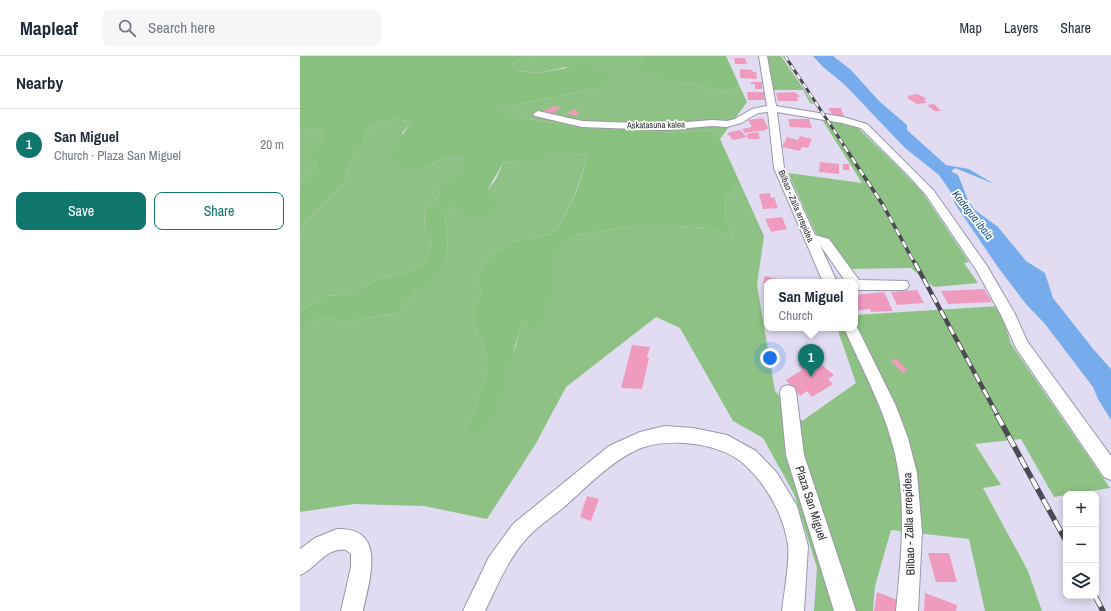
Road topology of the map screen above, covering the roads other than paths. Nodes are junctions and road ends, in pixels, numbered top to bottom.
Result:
1 (763, 56) edge
2 (772, 108) junction
3 (538, 114) dead end
4 (809, 237) junction
5 (829, 279) edge
6 (851, 279) edge
7 (858, 285) edge
8 (902, 285) dead end
9 (852, 331) edge
10 (788, 392) dead end
11 (1111, 471) edge
12 (300, 565) edge
13 (352, 611) edge
14 (474, 611) edge
15 (793, 611) edge
16 (845, 611) edge
17 (907, 611) edge

1 - 2 street, Bilbao - Zalla errepidea
2 - 3 street, Askatasuna kalea
2 - 4 street, Bilbao - Zalla errepidea
2 - 11 street
4 - 5 street, Bilbao - Zalla errepidea
4 - 6 street
7 - 8 street
9 - 17 street, Bilbao - Zalla errepidea
10 - 16 street, Plaza San Miguel
12 - 13 street
14 - 15 street

